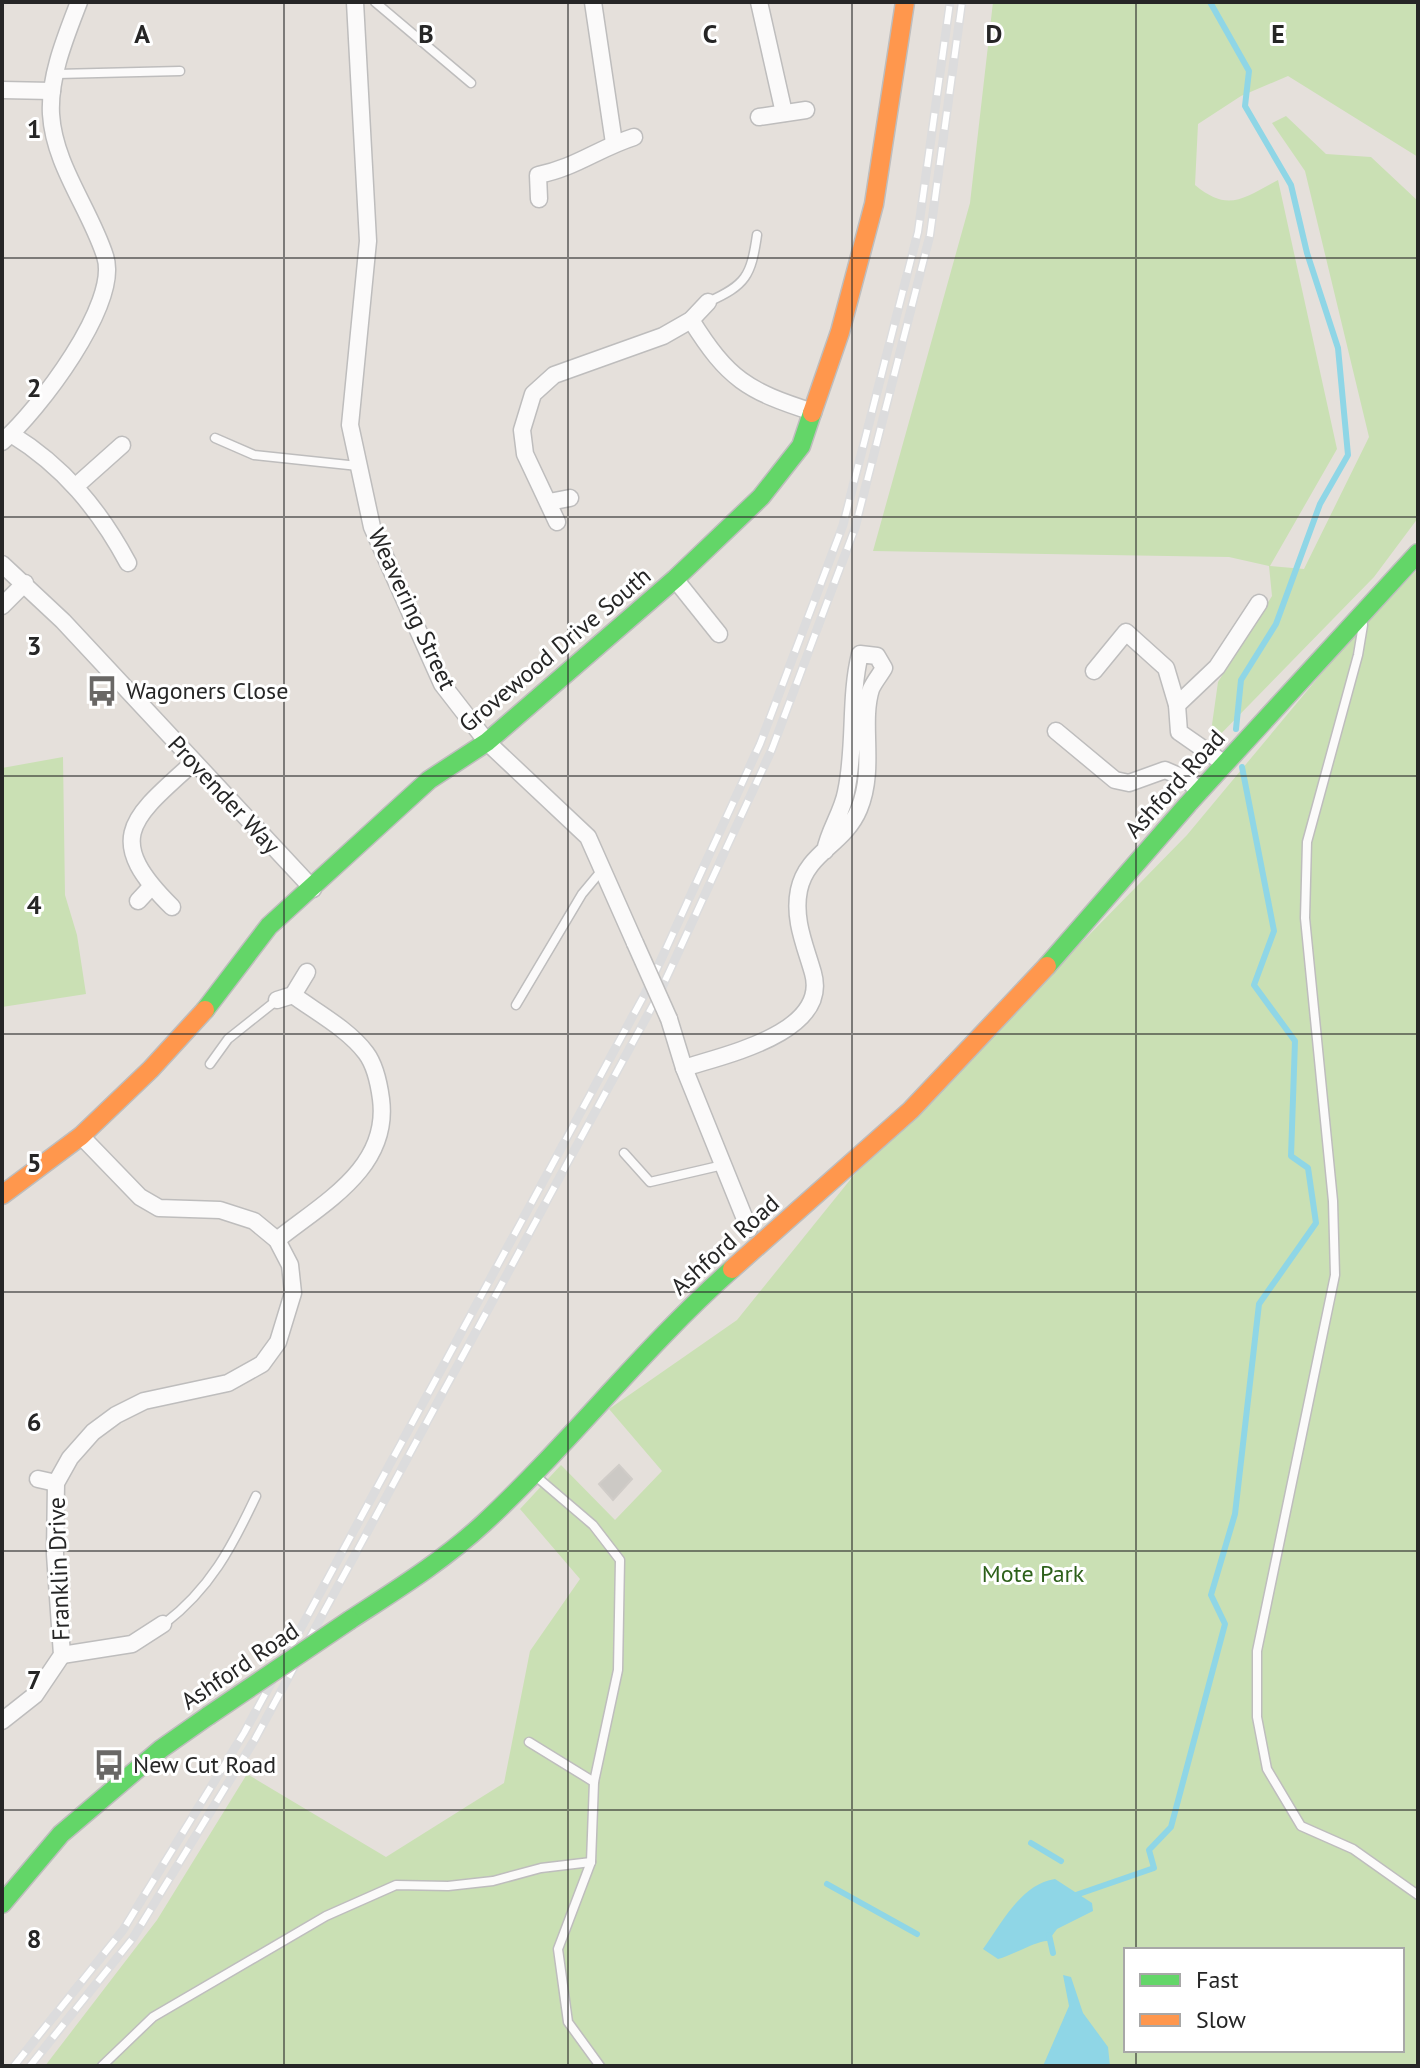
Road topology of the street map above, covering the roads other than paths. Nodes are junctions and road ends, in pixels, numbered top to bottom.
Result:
1 (79, 2) edge
2 (355, 2) edge
3 (375, 2) edge
4 (593, 2) edge
5 (759, 2) edge
6 (905, 2) edge
7 (180, 71) dead end
8 (55, 82) junction
9 (471, 83) dead end
10 (2, 90) edge
11 (806, 110) dead end
12 (784, 113) junction
13 (759, 117) dead end
14 (634, 137) dead end
15 (614, 143) junction
16 (539, 199) dead end
17 (757, 235) dead end
18 (708, 302) joint
19 (691, 320) junction
20 (813, 412) junction
21 (7, 438) edge
22 (215, 438) dead end
23 (122, 445) dead end
24 (359, 466) junction
25 (76, 486) junction
26 (570, 498) dead end
27 (549, 502) junction
28 (557, 522) dead end
29 (1418, 553) edge
30 (128, 563) dead end
31 (2, 564) edge
32 (675, 579) junction
33 (25, 583) junction
34 (1259, 603) dead end
35 (2, 606) edge
36 (1366, 608) junction
37 (719, 634) dead end
38 (1094, 671) dead end
39 (1177, 705) junction
40 (1056, 731) dead end
41 (487, 742) junction
42 (194, 762) junction
43 (1225, 764) junction
44 (1200, 792) junction
45 (825, 851) junction
46 (602, 870) junction
47 (151, 887) junction
48 (313, 889) junction
49 (138, 901) dead end
50 (172, 907) dead end
51 (307, 972) dead end
52 (285, 997) junction
53 (516, 1005) dead end
54 (210, 1064) dead end
55 (684, 1068) junction
56 (81, 1136) junction
57 (624, 1153) dead end
58 (724, 1164) junction
59 (2, 1195) edge
60 (749, 1229) dead end
61 (277, 1240) junction
62 (534, 1475) junction
63 (38, 1479) dead end
64 (56, 1483) junction
65 (256, 1496) dead end
66 (163, 1624) joint
67 (62, 1655) junction
68 (2, 1721) edge
69 (529, 1742) dead end
70 (594, 1782) junction
71 (591, 1862) junction
72 (1418, 1895) edge
73 (2, 1904) edge
74 (102, 2066) edge
75 (600, 2066) edge

1 - 8 street
2 - 24 street, Weavering Street
3 - 9 lane
4 - 15 street
5 - 12 street
6 - 20 main road, Grovewood Drive South
7 - 8 lane
8 - 10 street
8 - 21 street
11 - 12 street
12 - 13 street
14 - 15 street
15 - 16 street
17 - 18 lane
18 - 19 street
19 - 20 street
19 - 27 street
20 - 32 main road, Grovewood Drive South
21 - 25 street
22 - 24 lane
23 - 25 street
24 - 41 street, Weavering Street
25 - 30 street
26 - 27 street
27 - 28 street
29 - 36 main road, Ashford Road
31 - 33 street, Provender Way
32 - 37 street
32 - 41 main road, Grovewood Drive South
33 - 35 street
33 - 42 street, Provender Way
34 - 39 street
36 - 43 main road, Ashford Road
36 - 72 lane
38 - 39 street
39 - 43 street
40 - 44 street
41 - 46 street, Weavering Street
41 - 48 main road, Grovewood Drive South
42 - 47 street
42 - 48 street, Provender Way
43 - 44 main road, Ashford Road
44 - 62 main road, Ashford Road
45 - 45 street
45 - 55 street
46 - 53 lane
46 - 55 street, Weavering Street, bridge
47 - 49 street
47 - 50 street
48 - 56 main road, Grovewood Drive South
51 - 52 street
52 - 54 lane
52 - 61 street
55 - 58 street, Weavering Street
56 - 59 main road, Grovewood Drive South
56 - 61 street
57 - 58 lane
58 - 60 street, Weavering Street
61 - 64 street, Franklin Drive
62 - 70 lane
62 - 73 main road, Ashford Road, bridge
63 - 64 street, Franklin Drive
64 - 67 street, Franklin Drive
65 - 66 lane
66 - 67 street, Franklin Drive
67 - 68 street, Franklin Drive
69 - 70 lane
70 - 71 lane
71 - 74 lane
71 - 75 lane

